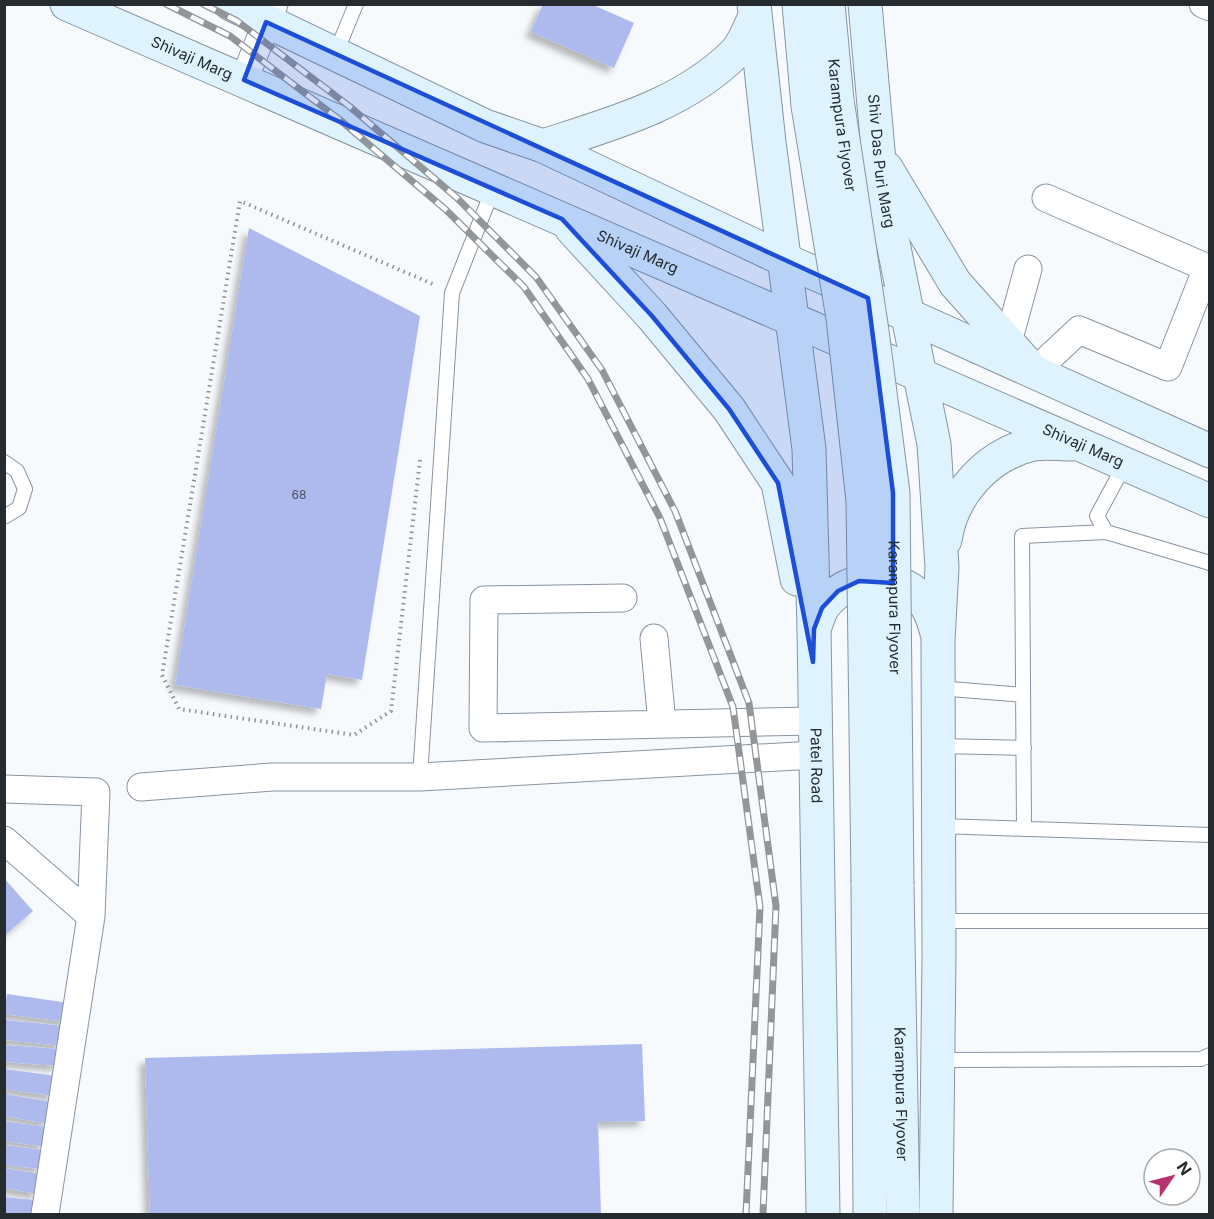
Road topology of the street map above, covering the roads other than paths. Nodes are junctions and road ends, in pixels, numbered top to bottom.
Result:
1 (67, 4) edge
2 (231, 4) edge
3 (356, 4) edge
4 (799, 4) edge
5 (828, 4) edge
6 (865, 4) edge
7 (1203, 4) edge
8 (1209, 7) edge
9 (755, 10) edge
10 (270, 13) edge
11 (335, 55) junction
12 (244, 80) junction
13 (543, 146) junction
14 (879, 156) junction
15 (493, 189) junction
16 (1046, 198) dead end
17 (562, 219) junction
18 (784, 260) junction
19 (1208, 268) edge
20 (1028, 269) dead end
21 (908, 316) junction
22 (792, 319) junction
23 (1008, 342) junction
24 (1034, 372) junction
25 (920, 374) junction
26 (1079, 444) junction
27 (1209, 451) edge
28 (4, 462) edge
29 (1125, 464) junction
30 (1209, 501) edge
31 (4, 517) edge
32 (1106, 532) junction
33 (1208, 558) edge
34 (942, 567) junction
35 (623, 598) dead end
36 (814, 629) junction
37 (654, 638) dead end
38 (938, 641) junction
39 (813, 662) junction
40 (938, 688) junction
41 (1023, 695) junction
42 (814, 721) junction
43 (662, 724) junction
44 (938, 746) junction
45 (1024, 748) junction
46 (815, 755) junction
47 (420, 777) junction
48 (141, 787) dead end
49 (4, 789) edge
50 (939, 826) junction
51 (1024, 829) junction
52 (1209, 835) edge
53 (4, 840) edge
54 (883, 883) junction
55 (91, 916) junction
56 (939, 921) junction
57 (1209, 921) edge
58 (1209, 1055) edge
59 (938, 1060) junction
60 (45, 1215) edge
61 (823, 1215) edge
62 (870, 1215) edge
63 (903, 1215) edge
64 (936, 1215) edge

1 - 12 main road, Shivaji Marg
2 - 10 main road
3 - 11 lane
4 - 54 main road, Karampura Flyover, bridge
5 - 54 main road, Karampura Flyover, bridge
6 - 14 main road, Shiv Das Puri Marg
7 - 8 street
9 - 13 main road
9 - 18 main road
10 - 11 main road
10 - 12 street
11 - 13 main road
12 - 15 main road, Shivaji Marg
13 - 18 main road
14 - 21 main road, Shiv Das Puri Marg
14 - 23 main road
15 - 17 main road, Shivaji Marg
15 - 47 lane
16 - 19 street
17 - 22 main road, Shivaji Marg
17 - 39 main road
18 - 21 main road
18 - 22 main road, Patel Road
19 - 24 street
20 - 23 street
21 - 24 main road
21 - 25 main road, Shiv Das Puri Marg
22 - 25 main road, Shivaji Marg
22 - 36 main road, Patel Road
23 - 24 main road
24 - 27 main road
25 - 26 main road, Shivaji Marg
25 - 34 main road
26 - 29 main road, Shivaji Marg
26 - 34 main road
28 - 31 lane
29 - 30 main road, Shivaji Marg
29 - 32 lane
32 - 33 lane
32 - 41 lane
34 - 38 main road
35 - 43 street
36 - 38 main road
36 - 39 main road, Patel Road
37 - 43 street
38 - 40 main road
39 - 42 main road, Patel Road
40 - 41 lane
40 - 44 main road
41 - 45 lane
42 - 43 street
42 - 46 main road, Patel Road
44 - 45 lane
44 - 50 main road
45 - 51 lane
46 - 47 street
46 - 61 main road, Patel Road
47 - 48 street
49 - 55 street
50 - 51 lane
50 - 56 main road
51 - 52 lane
53 - 55 street
54 - 62 main road, Karampura Flyover
54 - 63 main road, Karampura Flyover
55 - 60 street
56 - 57 lane
56 - 59 main road
58 - 59 lane
59 - 64 main road

